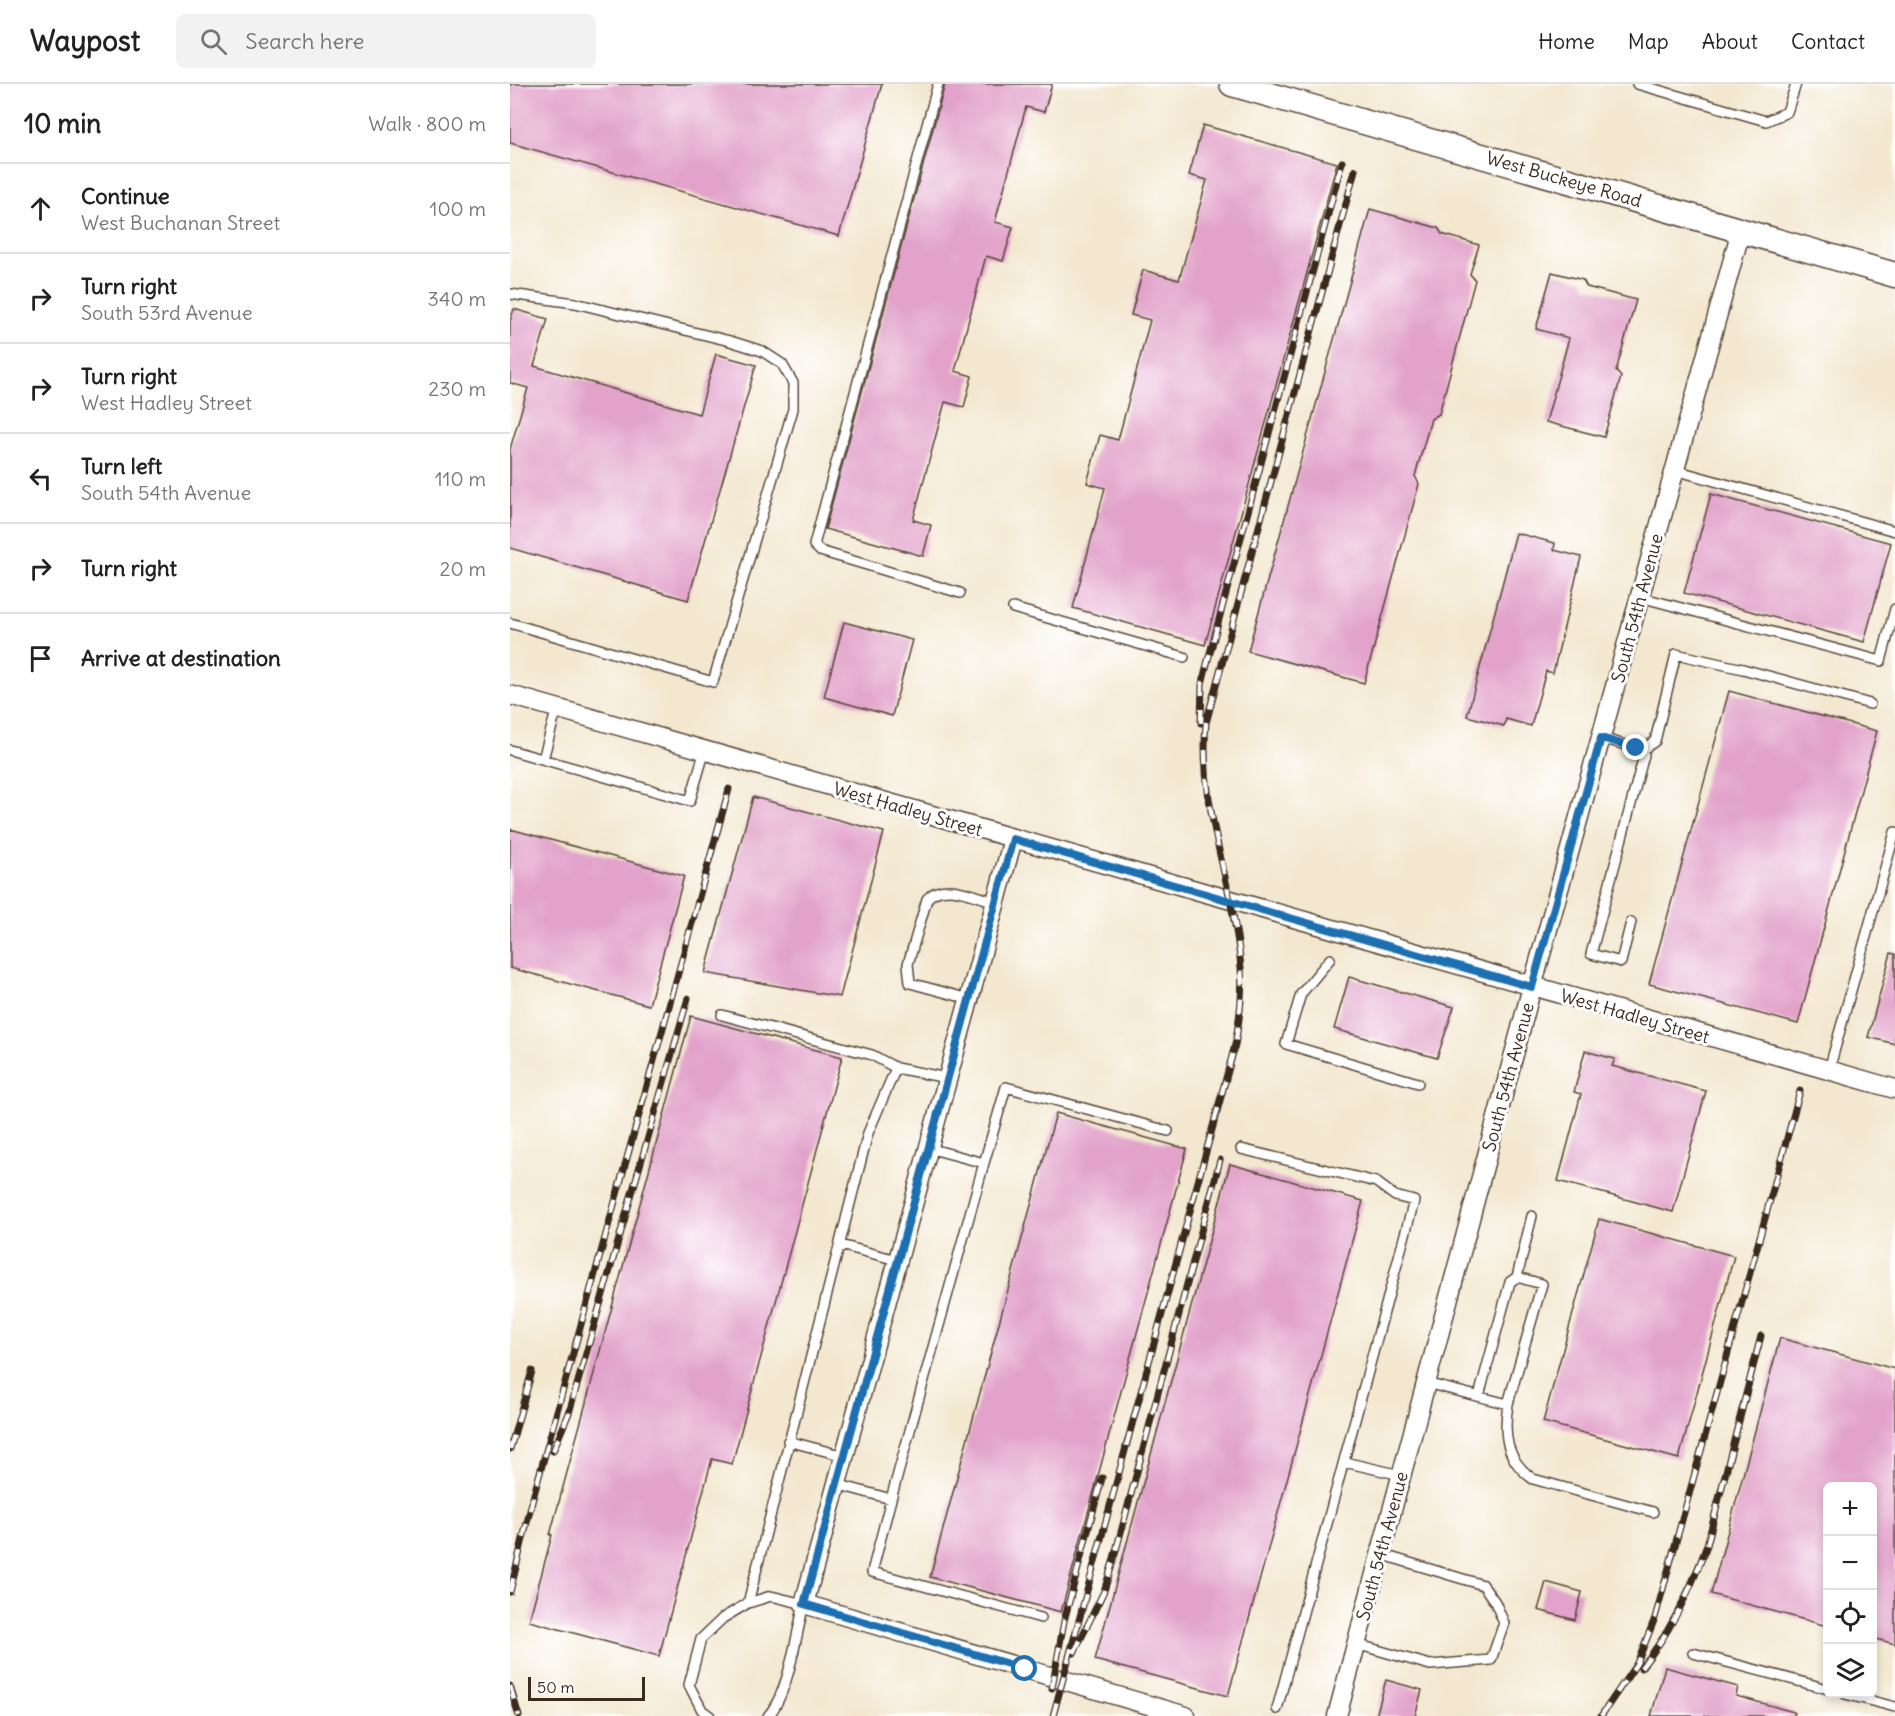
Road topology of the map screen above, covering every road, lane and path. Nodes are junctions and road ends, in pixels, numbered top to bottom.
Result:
1 (938, 84) edge
2 (1232, 84) edge
3 (1637, 84) edge
4 (1796, 84) edge
5 (1741, 230) junction
6 (1895, 275) edge
7 (510, 294) edge
8 (1675, 470) junction
9 (1895, 531) edge
10 (960, 592) dead end
11 (1640, 597) junction
12 (1013, 608) dead end
13 (1895, 609) edge
14 (510, 623) edge
15 (1184, 657) dead end
16 (510, 695) edge
17 (1870, 704) dead end
18 (557, 708) junction
19 (1601, 738) junction
20 (510, 750) edge
21 (705, 750) junction
22 (1641, 750) junction
23 (543, 759) junction
24 (1895, 832) edge
25 (1013, 839) junction
26 (995, 902) junction
27 (1631, 922) dead end
28 (1330, 958) dead end
29 (1532, 987) junction
30 (969, 999) junction
31 (722, 1015) dead end
32 (896, 1068) junction
33 (1829, 1070) junction
34 (947, 1078) junction
35 (1418, 1083) dead end
36 (1895, 1089) edge
37 (1168, 1131) dead end
38 (928, 1148) junction
39 (1241, 1149) dead end
40 (984, 1164) junction
41 (1532, 1216) dead end
42 (840, 1245) junction
43 (897, 1260) junction
44 (1517, 1277) junction
45 (1426, 1383) junction
46 (1479, 1396) junction
47 (1508, 1404) junction
48 (788, 1442) junction
49 (844, 1456) junction
50 (1344, 1462) junction
51 (1401, 1476) junction
52 (836, 1484) junction
53 (891, 1499) junction
54 (1653, 1512) dead end
55 (1380, 1554) junction
56 (748, 1603) junction
57 (804, 1604) junction
58 (1041, 1618) dead end
59 (1356, 1644) junction
60 (1693, 1653) dead end
61 (1823, 1688) edge
62 (1860, 1698) edge
63 (1895, 1707) edge
64 (1277, 1709) dead end
65 (1180, 1715) edge
66 (710, 1716) edge
67 (768, 1716) edge
68 (1337, 1716) edge

1 - 10 lane
2 - 5 main road, West Buckeye Road
3 - 4 lane
5 - 6 main road, West Buckeye Road
5 - 8 street, South 54th Avenue
7 - 14 lane
8 - 9 lane
8 - 11 street, South 54th Avenue
11 - 13 lane
11 - 19 street, South 54th Avenue
12 - 15 lane
16 - 18 street, West Hadley Street
17 - 22 lane
18 - 21 street, West Hadley Street
18 - 23 lane
19 - 22 lane
19 - 29 street, South 54th Avenue
20 - 23 lane
21 - 23 lane
21 - 25 street, West Hadley Street
22 - 27 lane
24 - 33 lane
25 - 26 street
25 - 29 street, West Hadley Street
26 - 30 street
26 - 30 lane
28 - 35 lane
29 - 33 street, West Hadley Street
29 - 45 street, South 54th Avenue
30 - 34 street
31 - 32 lane
32 - 34 lane
32 - 42 lane
33 - 36 street, West Hadley Street
34 - 38 street
37 - 40 lane
38 - 40 lane
38 - 43 street
39 - 50 lane
40 - 53 lane
41 - 44 lane
42 - 43 lane
42 - 48 lane
43 - 49 street
44 - 46 lane
44 - 47 lane
45 - 46 lane
45 - 51 street, South 54th Avenue
46 - 47 lane
47 - 54 lane
48 - 49 lane
48 - 56 lane
49 - 52 street
50 - 51 lane
50 - 64 lane
51 - 55 street, South 54th Avenue
52 - 53 lane
52 - 57 street
53 - 58 lane
55 - 59 street, South 54th Avenue
55 - 59 lane
56 - 57 lane
56 - 66 lane
57 - 65 street
57 - 67 lane
59 - 68 street, South 54th Avenue
60 - 61 lane
62 - 63 lane

